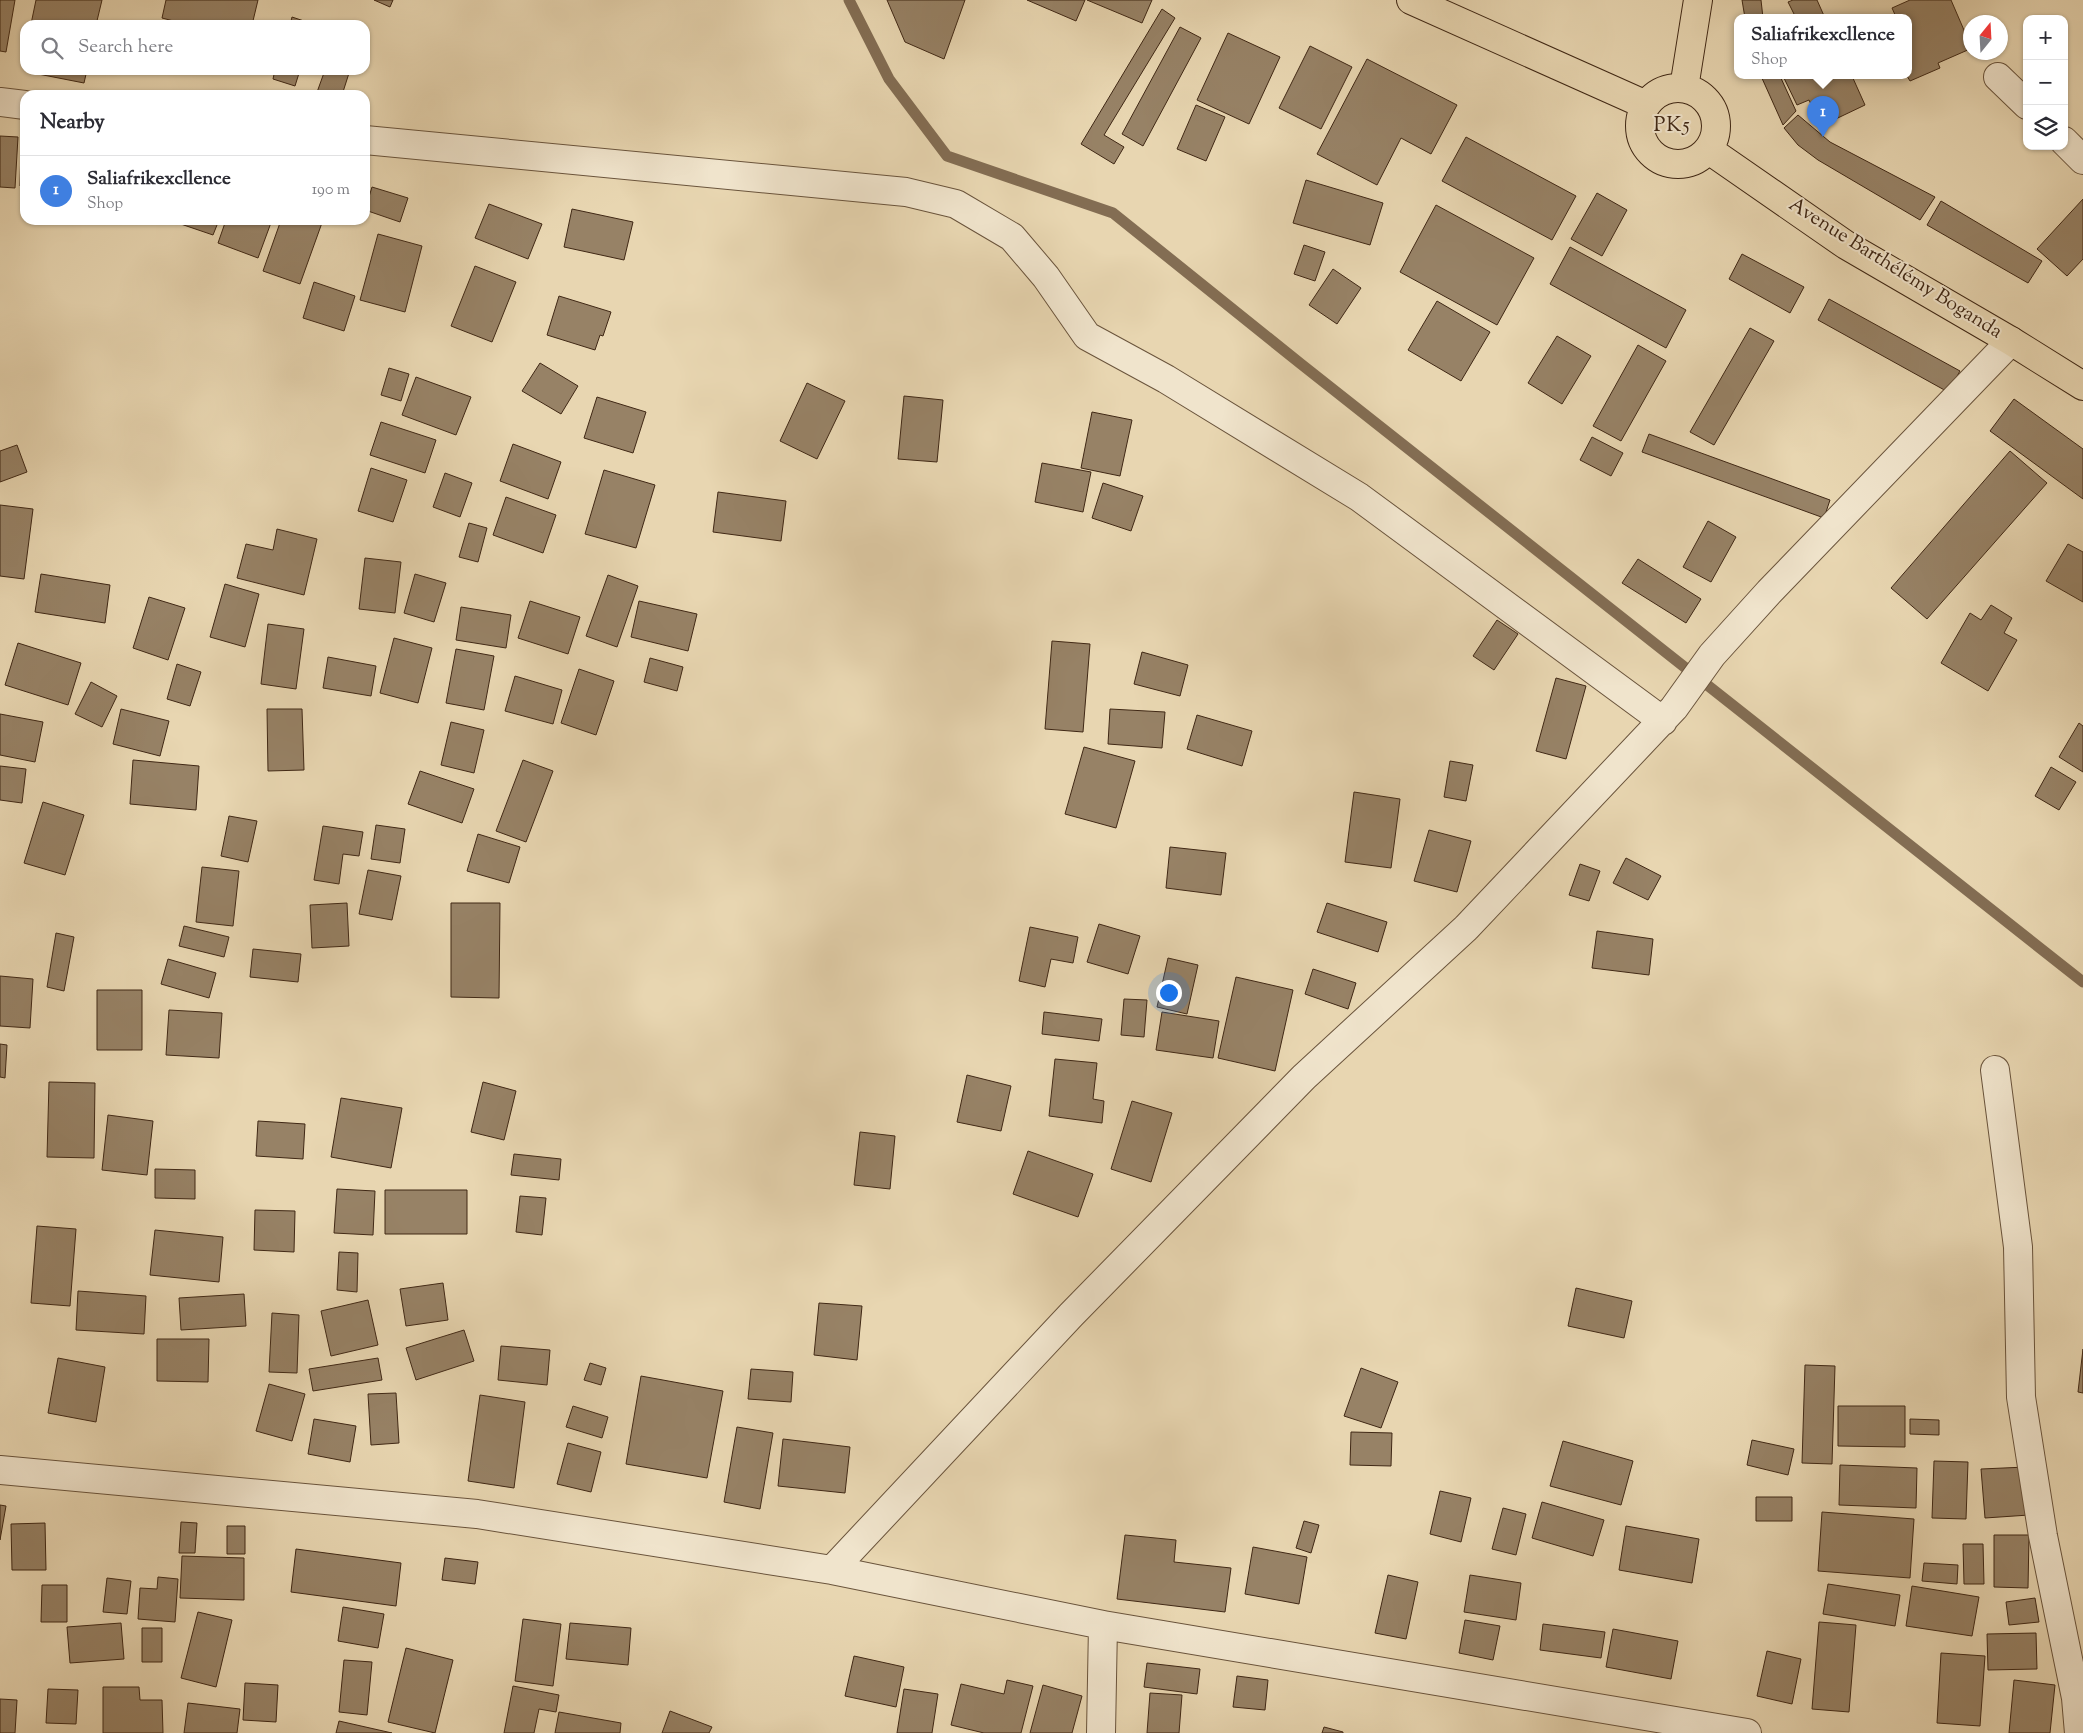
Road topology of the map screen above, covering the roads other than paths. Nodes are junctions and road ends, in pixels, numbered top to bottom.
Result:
1 (1411, 0) edge
2 (1698, 0) edge
3 (1998, 77) dead end
4 (1684, 88) junction
5 (2023, 101) edge
6 (0, 102) edge
7 (20, 104) edge
8 (1646, 105) junction
9 (370, 140) edge
10 (2068, 146) edge
11 (1709, 150) junction
12 (2083, 160) edge
13 (2011, 340) junction
14 (2083, 386) edge
15 (1669, 715) junction
16 (1994, 1070) dead end
17 (0, 1470) edge
18 (832, 1570) junction
19 (1103, 1625) junction
20 (1102, 1733) edge
21 (1747, 1733) edge
22 (2079, 1733) edge

1 - 8 main road
2 - 4 main road
3 - 5 street
4 - 8 main road
4 - 11 main road
6 - 7 street
8 - 11 main road
9 - 15 street
10 - 12 street
11 - 13 main road, Avenue Barthélémy Boganda
13 - 14 main road, Avenue Barthélémy Boganda
13 - 15 street
15 - 18 street
16 - 22 street
17 - 18 street
18 - 19 street
19 - 20 street
19 - 21 street

